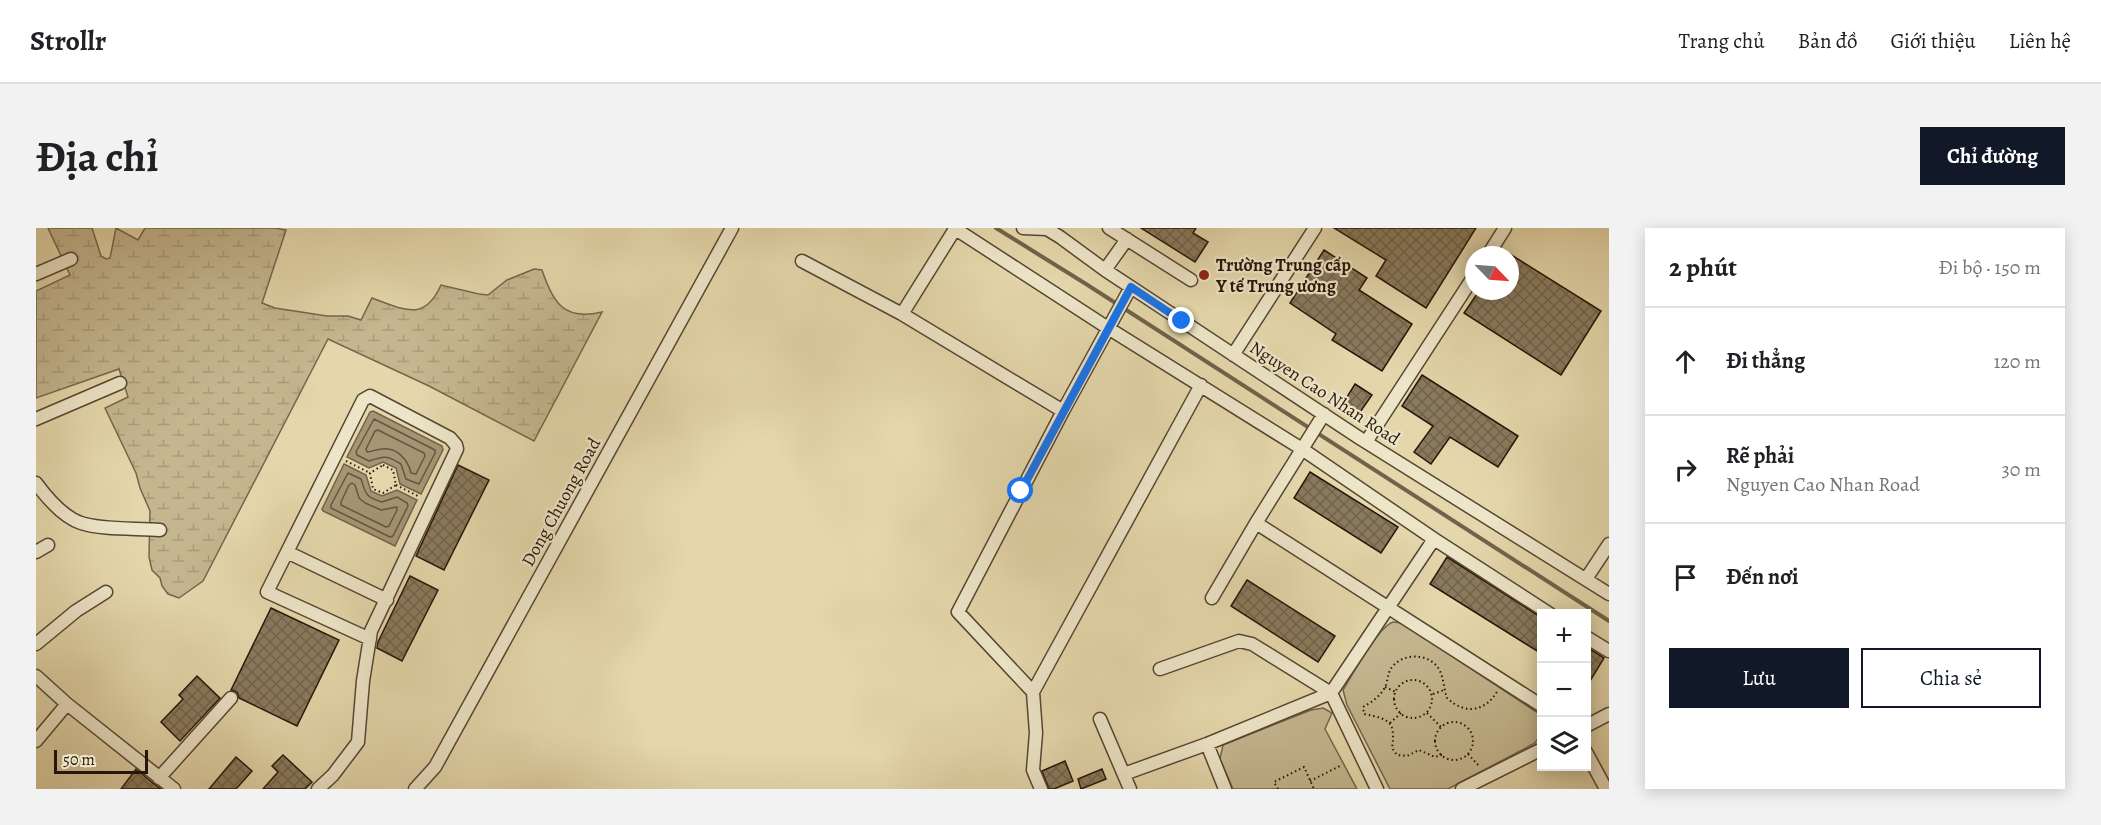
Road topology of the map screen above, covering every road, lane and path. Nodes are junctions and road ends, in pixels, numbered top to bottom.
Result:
1 (732, 228) edge
2 (954, 228) edge
3 (1023, 228) edge
4 (1047, 228) edge
5 (1109, 228) edge
6 (1315, 228) edge
7 (1505, 228) edge
8 (1127, 239) junction
9 (1494, 246) edge
10 (71, 259) dead end
11 (802, 261) dead end
12 (1105, 270) junction
13 (36, 274) edge
14 (1191, 279) dead end
15 (1465, 290) edge
16 (1129, 291) junction
17 (902, 314) junction
18 (1111, 323) junction
19 (1233, 355) junction
20 (120, 383) dead end
21 (1201, 385) junction
22 (1064, 411) junction
23 (1321, 418) junction
24 (36, 419) edge
25 (1366, 442) junction
26 (1303, 447) junction
27 (335, 455) junction
28 (370, 473) junction
29 (36, 483) edge
30 (396, 485) junction
31 (433, 503) junction
32 (1256, 523) junction
33 (160, 530) dead end
34 (1434, 538) junction
35 (1609, 544) edge
36 (48, 545) dead end
37 (36, 552) edge
38 (287, 552) junction
39 (1586, 579) junction
40 (106, 592) dead end
41 (1609, 594) edge
42 (1212, 598) dead end
43 (387, 600) junction
44 (1388, 608) junction
45 (1542, 609) edge
46 (370, 639) junction
47 (1591, 640) edge
48 (36, 644) edge
49 (1609, 651) edge
50 (1434, 654) dead end
51 (1429, 660) junction
52 (1160, 669) dead end
53 (36, 676) edge
54 (1384, 687) junction
55 (1499, 688) dead end
56 (1444, 690) junction
57 (1033, 692) junction
58 (1396, 692) junction
59 (1331, 693) junction
60 (1432, 695) junction
61 (231, 698) dead end
62 (1537, 703) edge
63 (67, 704) junction
64 (1427, 712) junction
65 (1401, 713) junction
66 (1609, 714) edge
67 (1100, 719) dead end
68 (1390, 723) junction
69 (1591, 724) edge
70 (1441, 727) junction
71 (36, 741) edge
72 (1207, 744) junction
73 (1537, 752) edge
74 (1442, 754) junction
75 (1468, 754) junction
76 (1591, 760) edge
77 (1340, 766) dead end
78 (1481, 769) dead end
79 (1124, 774) junction
80 (159, 777) junction
81 (1310, 781) junction
82 (174, 789) edge
83 (318, 789) edge
84 (416, 789) edge
85 (1041, 789) edge
86 (1130, 789) edge
87 (1225, 789) edge
88 (1278, 789) edge
89 (1314, 789) edge
90 (1377, 789) edge
91 (1462, 789) edge
92 (1606, 789) edge

1 - 84 street, Dong Chuong Road
2 - 17 street
2 - 18 street
3 - 4 street, Nguyen Cao Nhan Road
4 - 12 street, Nguyen Cao Nhan Road
5 - 8 street
6 - 19 street
7 - 9 street
8 - 12 street
8 - 14 street
10 - 13 street
11 - 17 street
12 - 16 street, Nguyen Cao Nhan Road
15 - 25 street
16 - 18 street
16 - 19 street, Nguyen Cao Nhan Road
17 - 22 street
18 - 21 street
18 - 22 street
19 - 23 street, Nguyen Cao Nhan Road
20 - 24 street
21 - 26 street
21 - 57 street
22 - 57 street
23 - 25 street, Nguyen Cao Nhan Road
23 - 26 street
25 - 39 street, Nguyen Cao Nhan Road
26 - 32 street
26 - 34 street
27 - 28 path
27 - 31 street
27 - 38 street
28 - 30 path
28 - 30 path
29 - 33 street
30 - 31 path
31 - 43 street
32 - 42 street
32 - 44 street
34 - 44 street
34 - 45 street
35 - 39 street
36 - 37 street
38 - 43 street
38 - 46 street
39 - 41 street, Nguyen Cao Nhan Road
40 - 48 street
43 - 46 street
44 - 59 street
44 - 62 street
46 - 83 street
47 - 49 street
50 - 51 path
51 - 54 path
51 - 56 path
52 - 59 street
53 - 63 street
54 - 58 path
54 - 68 path
55 - 56 path
56 - 60 path
57 - 85 street
58 - 60 path
58 - 65 path
59 - 72 street
59 - 90 street
60 - 64 path
61 - 80 street
63 - 71 street
63 - 80 street
64 - 65 path
64 - 70 path
65 - 68 path
66 - 69 street
67 - 79 street
68 - 74 path
70 - 74 path
70 - 75 path
72 - 79 street
72 - 87 street
73 - 91 street
74 - 75 path
75 - 78 path
76 - 92 street
77 - 81 path
79 - 86 street
80 - 82 street
81 - 88 path
81 - 89 path

